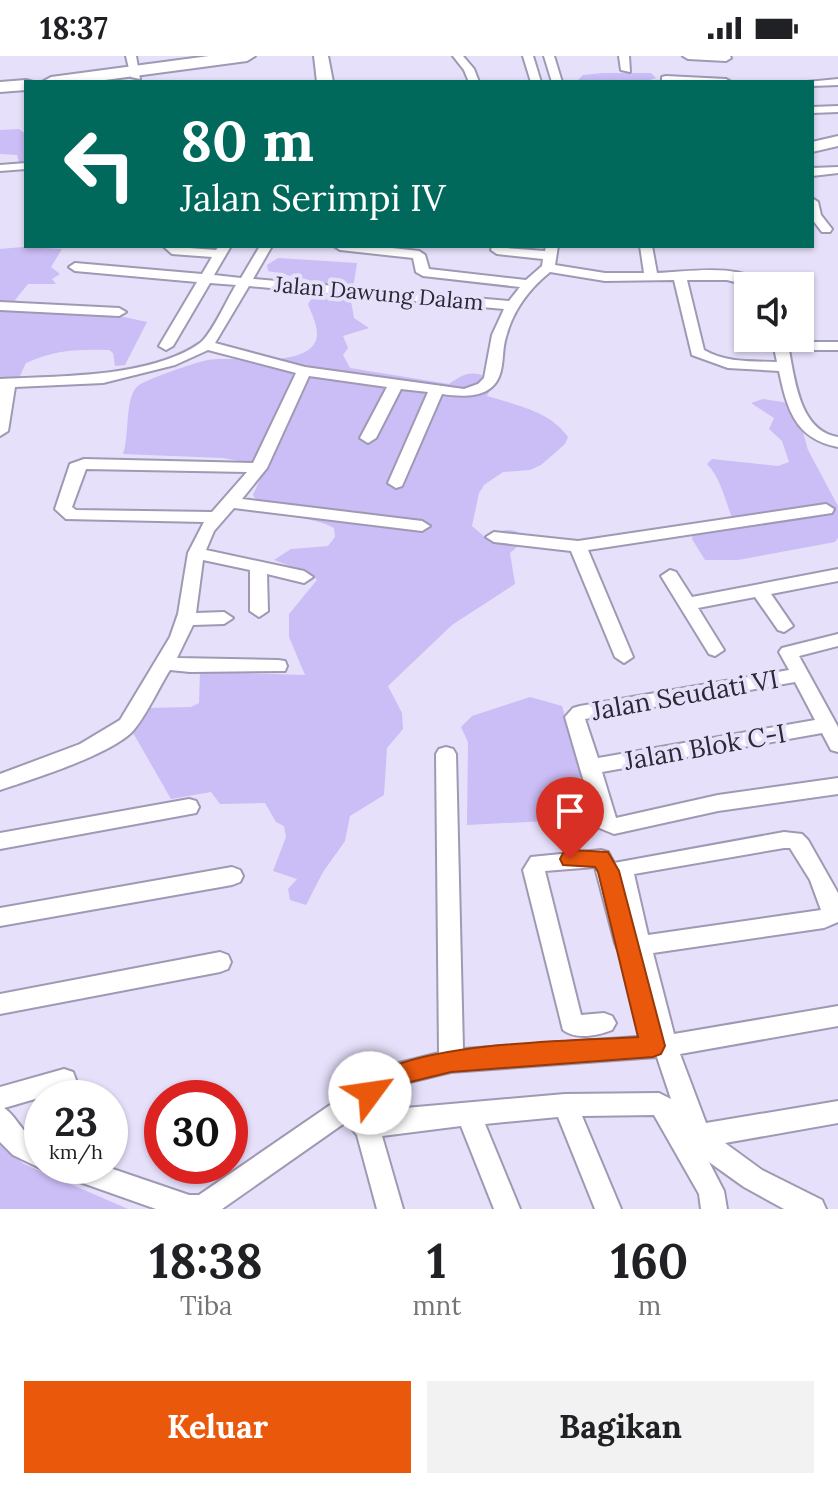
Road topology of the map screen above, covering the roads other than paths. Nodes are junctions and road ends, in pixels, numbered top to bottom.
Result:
1 (321, 56) edge
2 (458, 56) edge
3 (528, 56) edge
4 (549, 56) edge
5 (624, 56) edge
6 (688, 56) edge
7 (254, 57) edge
8 (726, 57) edge
9 (133, 69) edge
10 (626, 70) dead end
11 (666, 79) dead end
12 (86, 80) edge
13 (325, 80) edge
14 (473, 80) edge
15 (535, 80) edge
16 (556, 80) edge
17 (687, 80) edge
18 (729, 80) edge
19 (838, 82) edge
20 (814, 83) edge
21 (24, 87) edge
22 (0, 89) edge
23 (838, 109) edge
24 (814, 110) edge
25 (838, 141) edge
26 (814, 147) edge
27 (24, 166) edge
28 (0, 168) edge
29 (838, 170) edge
30 (814, 172) edge
31 (814, 211) edge
32 (826, 229) dead end
33 (170, 248) edge
34 (265, 248) edge
35 (371, 248) edge
36 (646, 248) edge
37 (223, 250) edge
38 (497, 250) dead end
39 (418, 251) edge
40 (550, 256) edge
41 (75, 267) dead end
42 (156, 273) junction
43 (208, 277) junction
44 (651, 277) junction
45 (680, 277) junction
46 (734, 277) edge
47 (244, 280) junction
48 (529, 284) junction
49 (0, 306) edge
50 (514, 306) junction
51 (119, 312) dead end
52 (814, 344) edge
53 (207, 345) junction
54 (166, 346) dead end
55 (838, 346) edge
56 (782, 352) edge
57 (785, 367) junction
58 (304, 371) junction
59 (4, 382) edge
60 (396, 384) junction
61 (436, 390) junction
62 (0, 431) edge
63 (368, 438) dead end
64 (838, 442) edge
65 (259, 468) junction
66 (396, 483) dead end
67 (228, 502) junction
68 (834, 509) edge
69 (213, 517) junction
70 (422, 526) dead end
71 (494, 537) dead end
72 (578, 546) junction
73 (196, 553) junction
74 (258, 567) junction
75 (838, 575) edge
76 (670, 576) dead end
77 (304, 577) dead end
78 (760, 591) junction
79 (688, 604) junction
80 (259, 611) dead end
81 (224, 618) dead end
82 (186, 619) junction
83 (784, 626) dead end
84 (838, 640) edge
85 (715, 650) dead end
86 (624, 657) dead end
87 (163, 662) junction
88 (278, 666) dead end
89 (799, 675) junction
90 (827, 725) junction
91 (838, 745) edge
92 (446, 754) dead end
93 (591, 767) junction
94 (0, 782) edge
95 (838, 786) edge
96 (189, 807) dead end
97 (0, 841) edge
98 (232, 876) dead end
99 (0, 917) edge
100 (639, 946) junction
101 (220, 962) dead end
102 (0, 1004) edge
103 (838, 1016) edge
104 (604, 1023) dead end
105 (659, 1046) junction
106 (451, 1061) junction
107 (24, 1091) edge
108 (0, 1098) edge
109 (565, 1105) junction
110 (349, 1107) junction
111 (838, 1112) edge
112 (469, 1115) junction
113 (0, 1118) edge
114 (368, 1129) junction
115 (700, 1136) junction
116 (24, 1150) edge
117 (120, 1184) edge
118 (714, 1204) edge
119 (189, 1208) edge
120 (390, 1209) edge
121 (507, 1209) edge
122 (608, 1209) edge
123 (813, 1209) edge

1 - 13 main road
2 - 14 street
3 - 15 street
4 - 16 street
5 - 10 street
6 - 8 street
7 - 9 highway
8 - 18 street
9 - 12 highway
11 - 17 street
19 - 20 street
21 - 22 highway
23 - 24 street
25 - 26 main road
27 - 28 street
29 - 30 street
31 - 32 street
33 - 37 street
33 - 42 street
34 - 47 street
35 - 39 street
36 - 44 street
37 - 43 street
38 - 40 street
39 - 48 street
40 - 44 street
40 - 48 street
41 - 42 street, Jalan Dawung Dalam
42 - 43 street, Jalan Dawung Dalam
43 - 47 street, Jalan Dawung Dalam
43 - 54 street
44 - 45 street
45 - 46 street
45 - 57 street
47 - 50 street, Jalan Dawung Dalam
47 - 53 street
48 - 50 street
49 - 51 street
50 - 61 street
52 - 55 street
53 - 58 street
53 - 59 street
56 - 57 street
57 - 64 street
58 - 60 street
58 - 65 street
59 - 62 street
60 - 61 street
60 - 63 street
61 - 66 street
65 - 67 street
65 - 69 street
67 - 69 street
67 - 70 street
68 - 72 street
69 - 73 street
71 - 72 street
72 - 86 street
73 - 74 street
73 - 82 street
74 - 77 street
74 - 80 street
75 - 78 street
76 - 79 street
78 - 79 street
78 - 83 street
79 - 85 street
81 - 82 street
82 - 87 street
84 - 89 street
87 - 88 street
87 - 94 street
89 - 90 street
89 - 93 street, Jalan Seudati VI
90 - 91 street
90 - 93 street, Jalan Blok C-I
92 - 106 street
93 - 95 street, Jalan Blok C-I
96 - 97 street
98 - 99 street
100 - 100 street
100 - 105 street
101 - 102 street
103 - 105 street
104 - 105 street
105 - 106 street
105 - 115 street
106 - 110 street
107 - 108 street
109 - 112 street
109 - 118 street
109 - 122 street
110 - 114 street
110 - 119 street
111 - 115 street
112 - 114 street
112 - 121 street
113 - 116 street
114 - 120 street
115 - 123 street
117 - 119 street

